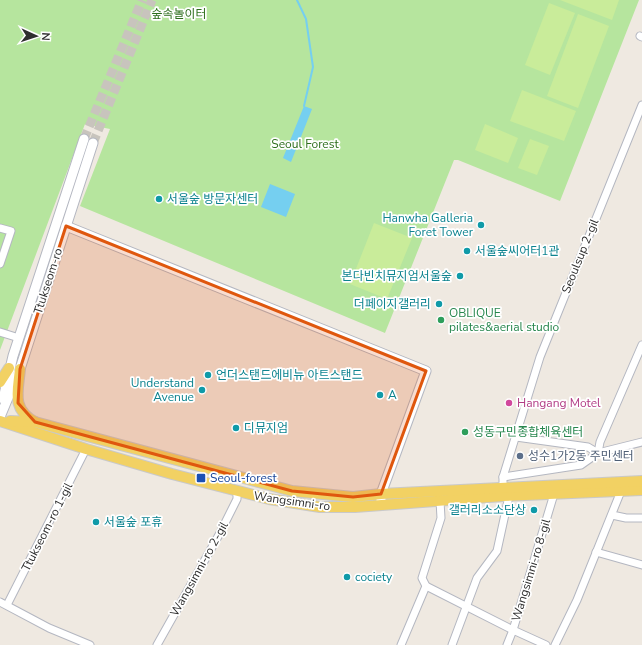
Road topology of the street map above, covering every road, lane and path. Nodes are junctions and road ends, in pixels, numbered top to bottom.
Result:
1 (642, 105) edge
2 (84, 138) tunnel mouth
3 (93, 143) tunnel mouth
4 (66, 226) junction
5 (0, 228) edge
6 (2, 250) edge
7 (0, 264) edge
8 (0, 332) edge
9 (19, 338) junction
10 (642, 345) edge
11 (9, 368) junction
12 (20, 369) junction
13 (0, 382) edge
14 (0, 413) edge
15 (0, 417) edge
16 (0, 421) edge
17 (35, 422) junction
18 (516, 437) junction
19 (641, 441) edge
20 (86, 449) junction
21 (598, 453) junction
22 (503, 477) junction
23 (642, 481) edge
24 (642, 490) edge
25 (237, 491) junction
26 (621, 491) junction
27 (506, 492) junction
28 (381, 494) junction
29 (554, 494) junction
30 (440, 501) junction
31 (381, 506) junction
32 (612, 515) junction
33 (642, 518) edge
34 (596, 552) junction
35 (642, 565) edge
36 (426, 586) junction
37 (3, 604) edge
38 (467, 607) junction
39 (513, 630) junction
40 (87, 645) edge
41 (157, 645) edge
42 (401, 645) edge
43 (452, 645) edge
44 (506, 645) edge
45 (546, 645) edge
46 (555, 645) edge

1 - 18 street, Seoulsup 2-gil
2 - 9 main road, Ttukseom-ro
3 - 4 main road, Ttukseom-ro
4 - 12 main road, Ttukseom-ro
4 - 28 main road
5 - 6 street
6 - 7 street
8 - 9 street
9 - 11 main road, Ttukseom-ro
10 - 21 street
11 - 13 main road
11 - 14 main road, Ttukseom-ro
12 - 15 main road, Ttukseom-ro
12 - 17 main road
16 - 17 main road, Wangsimni-ro
16 - 20 main road, Wangsimni-ro
17 - 28 main road, Wangsimni-ro
18 - 21 street
18 - 22 street, Seoulsup 2-gil
19 - 21 street
20 - 25 main road, Wangsimni-ro
20 - 37 street, Ttukseom-ro 1-gil
21 - 22 street
22 - 27 street, Seoulsup 2-gil
23 - 27 main road, Wangsimni-ro
24 - 26 main road, Wangsimni-ro
25 - 31 main road, Wangsimni-ro
25 - 41 street, Wangsimni-ro 2-gil
26 - 29 main road, Wangsimni-ro
26 - 32 street
27 - 28 main road, Wangsimni-ro
27 - 29 main road, Wangsimni-ro
27 - 30 main road, Wangsimni-ro
27 - 38 street, Seoulsup 2-gil
28 - 31 main road
29 - 39 street, Wangsimni-ro 8-gil
30 - 31 main road, Wangsimni-ro
30 - 36 street
32 - 33 street
32 - 34 street
34 - 35 street
34 - 46 street
36 - 38 street
36 - 42 street
37 - 40 street, Ttukseom-ro 1-gil
38 - 39 street
38 - 43 street, Seoulsup 2-gil
39 - 44 street, Wangsimni-ro 8-gil
39 - 45 street

